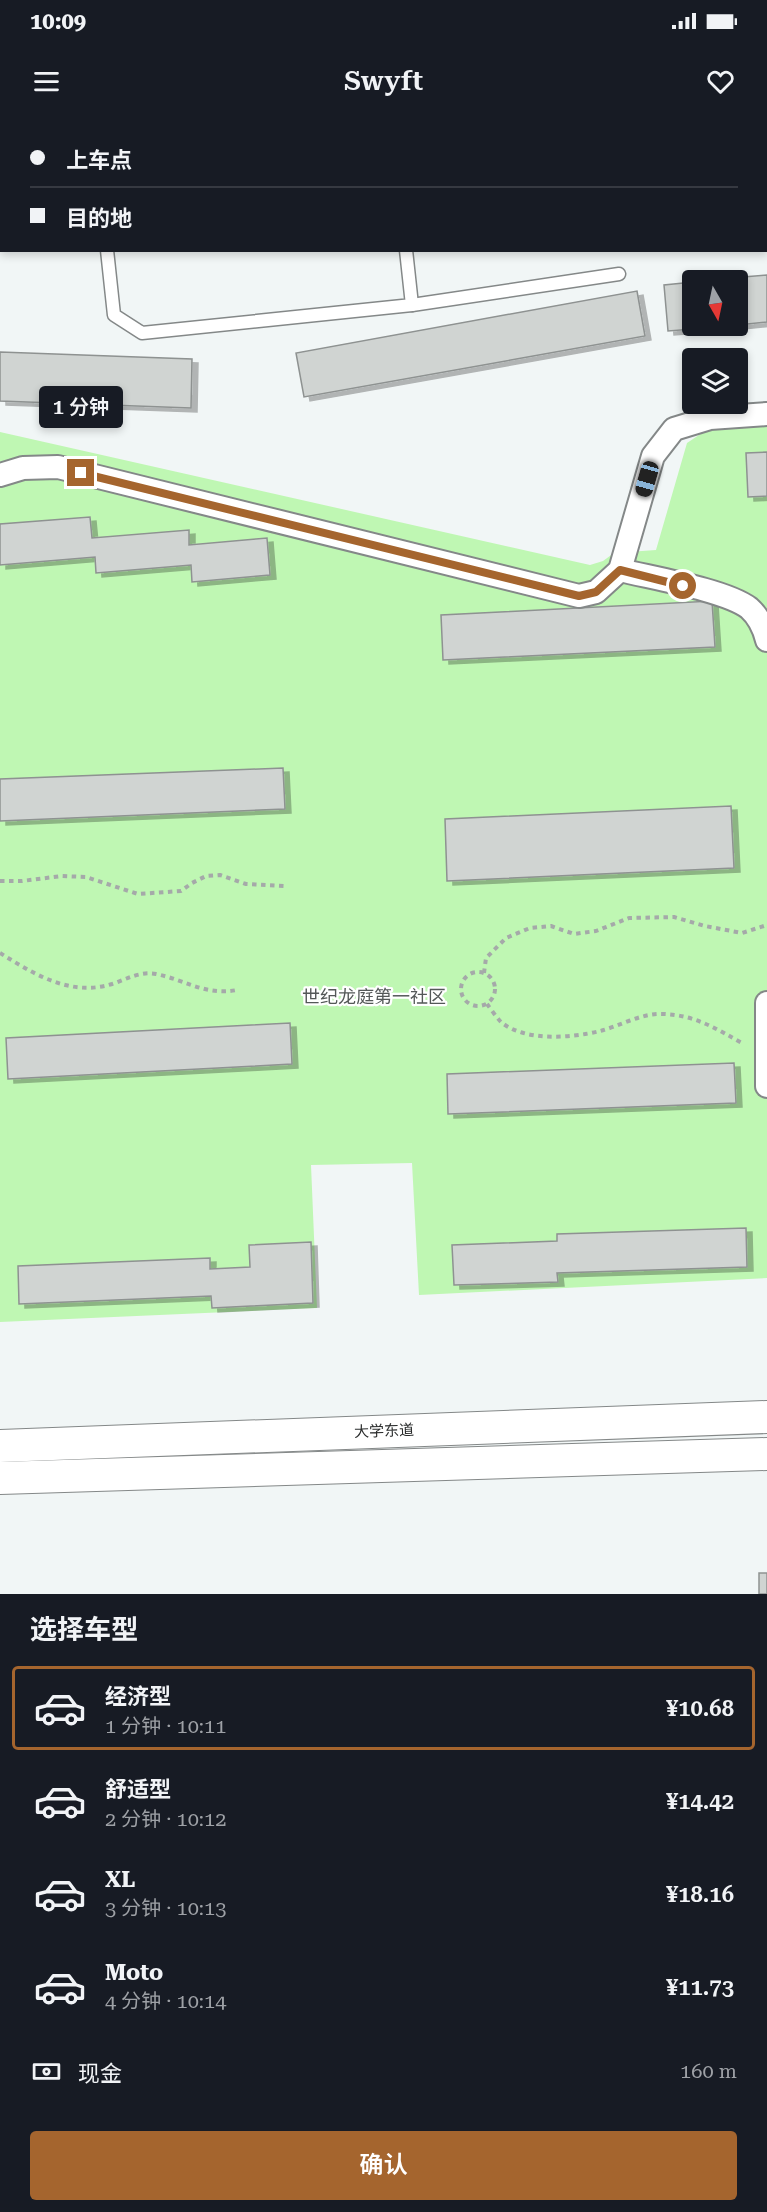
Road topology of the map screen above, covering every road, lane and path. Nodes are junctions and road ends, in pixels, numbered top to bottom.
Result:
1 (107, 252) edge
2 (406, 252) edge
3 (619, 274) dead end
4 (412, 305) junction
5 (767, 414) edge
6 (0, 475) edge
7 (620, 570) junction
8 (767, 640) edge
9 (0, 880) edge
10 (284, 886) dead end
11 (767, 925) edge
12 (0, 953) edge
13 (484, 974) junction
14 (237, 990) dead end
15 (767, 1003) edge
16 (487, 1004) junction
17 (766, 1055) edge
18 (767, 1086) edge
19 (767, 1417) edge
20 (0, 1446) edge
21 (767, 1454) edge
22 (0, 1478) edge

1 - 4 lane
2 - 4 lane
3 - 4 lane
5 - 7 street
6 - 7 street
7 - 8 street
9 - 10 path
11 - 13 path
12 - 14 path
13 - 16 path
13 - 16 path
15 - 17 street
16 - 17 path
17 - 18 street
19 - 20 main road, 大学东道
21 - 22 main road

